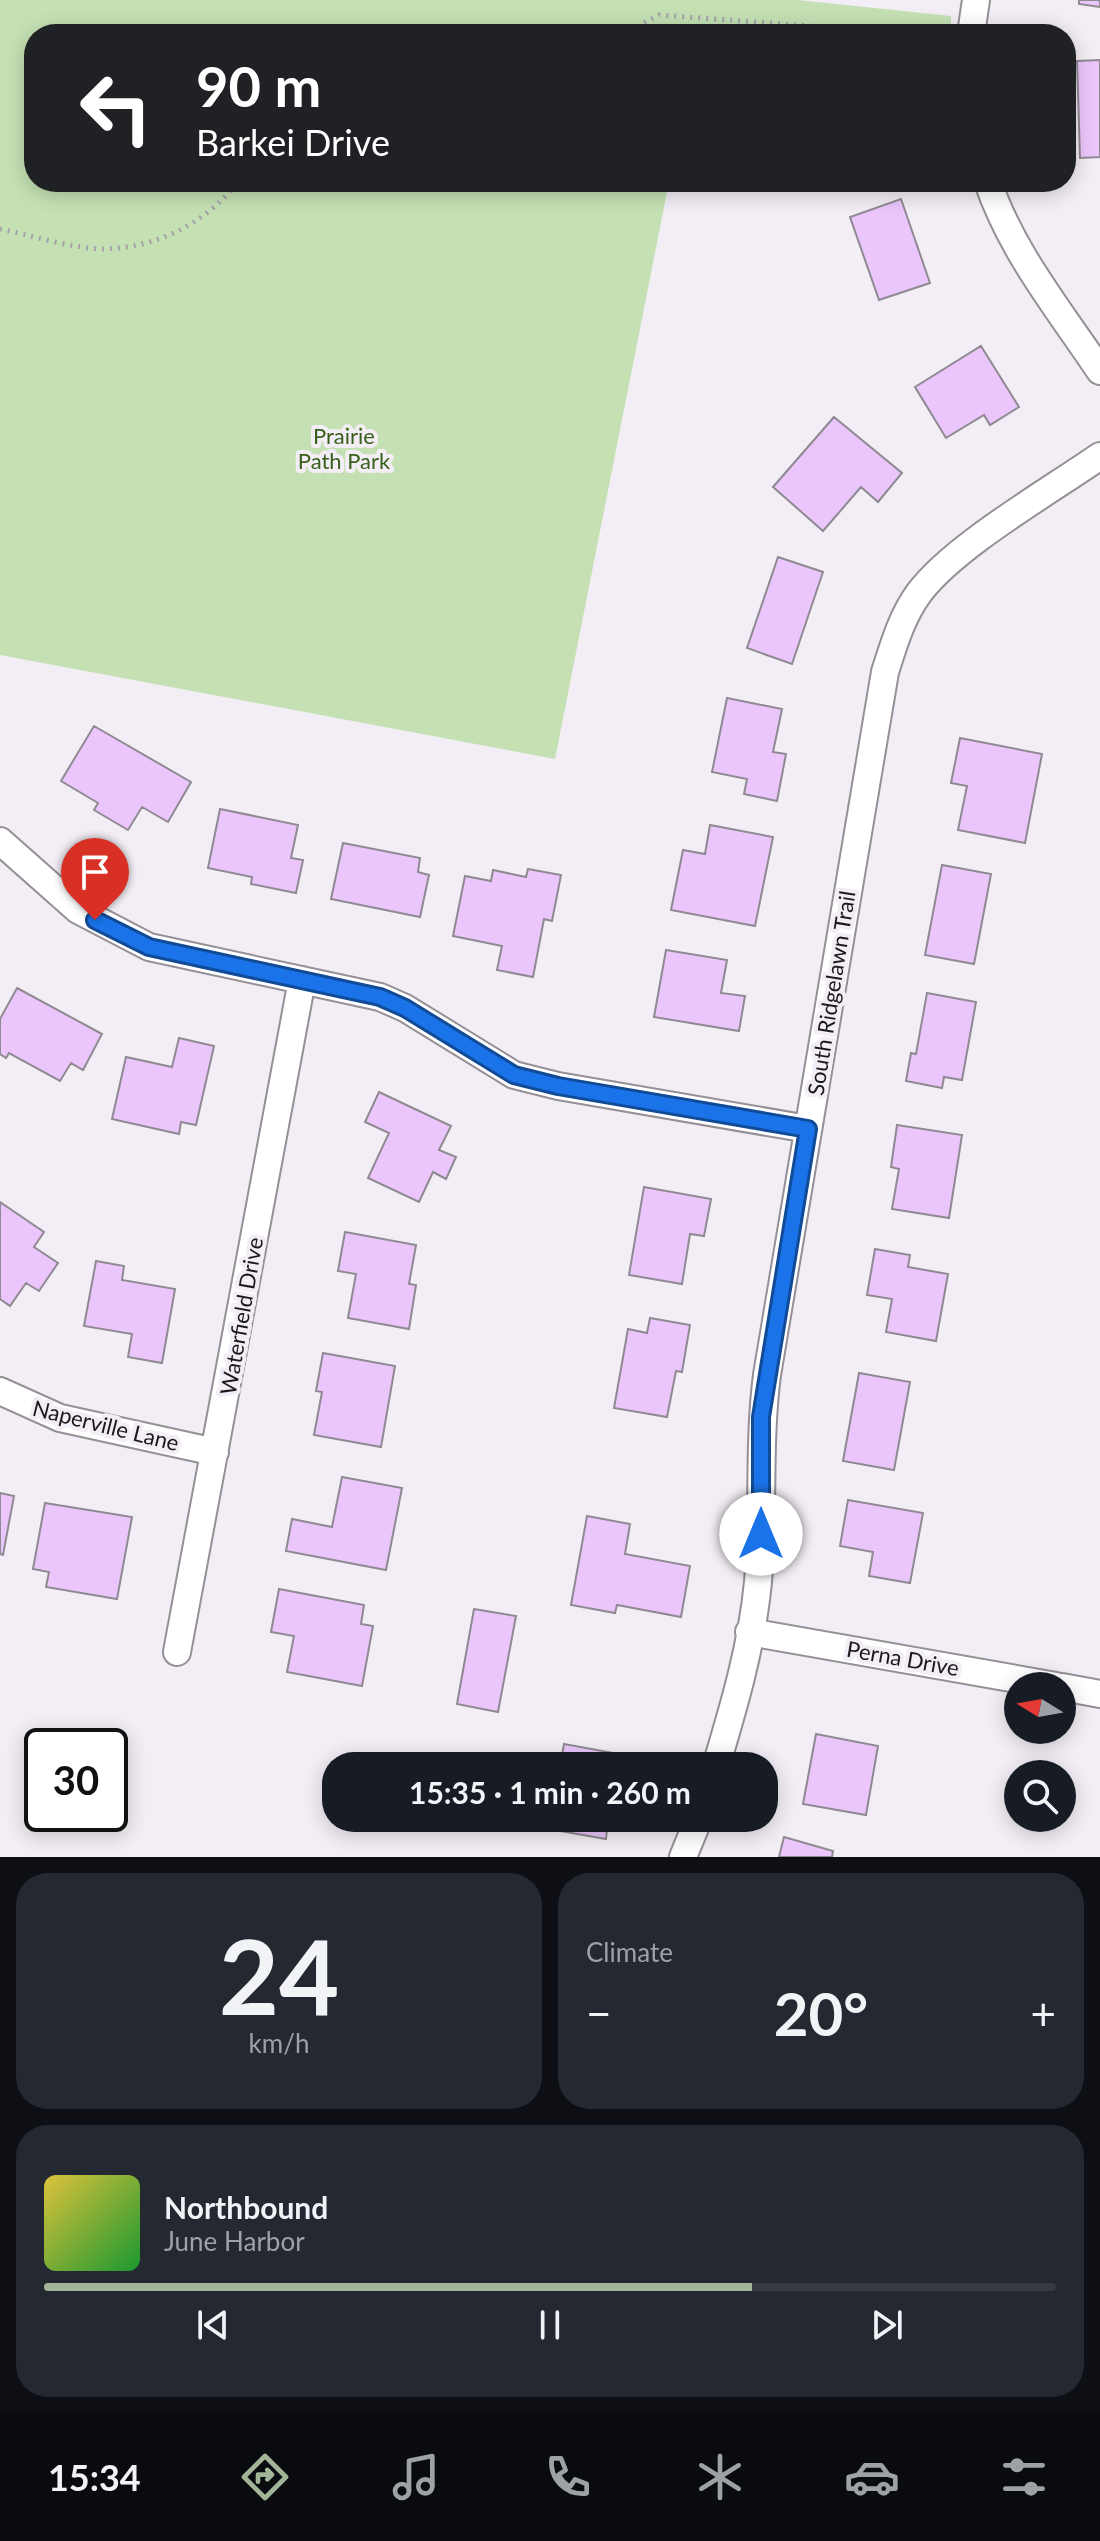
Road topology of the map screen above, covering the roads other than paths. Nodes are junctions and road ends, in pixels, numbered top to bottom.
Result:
1 (976, 0) edge
2 (972, 24) edge
3 (991, 192) edge
4 (1100, 371) edge
5 (1100, 456) edge
6 (0, 841) edge
7 (302, 980) junction
8 (808, 1129) junction
9 (0, 1391) edge
10 (215, 1452) junction
11 (749, 1632) junction
12 (177, 1652) dead end
13 (1004, 1676) edge
14 (1076, 1689) edge
15 (1100, 1694) edge
16 (720, 1752) edge
17 (693, 1832) edge
18 (683, 1857) edge

1 - 2 street
3 - 4 street
5 - 8 street, South Ridgelawn Trail
6 - 7 street
7 - 8 street
7 - 10 street, Waterfield Drive
8 - 11 street, South Ridgelawn Trail
9 - 10 street, Naperville Lane
10 - 12 street, Waterfield Drive
11 - 13 street, Perna Drive
11 - 16 street, South Ridgelawn Trail
14 - 15 street, Perna Drive
17 - 18 street

